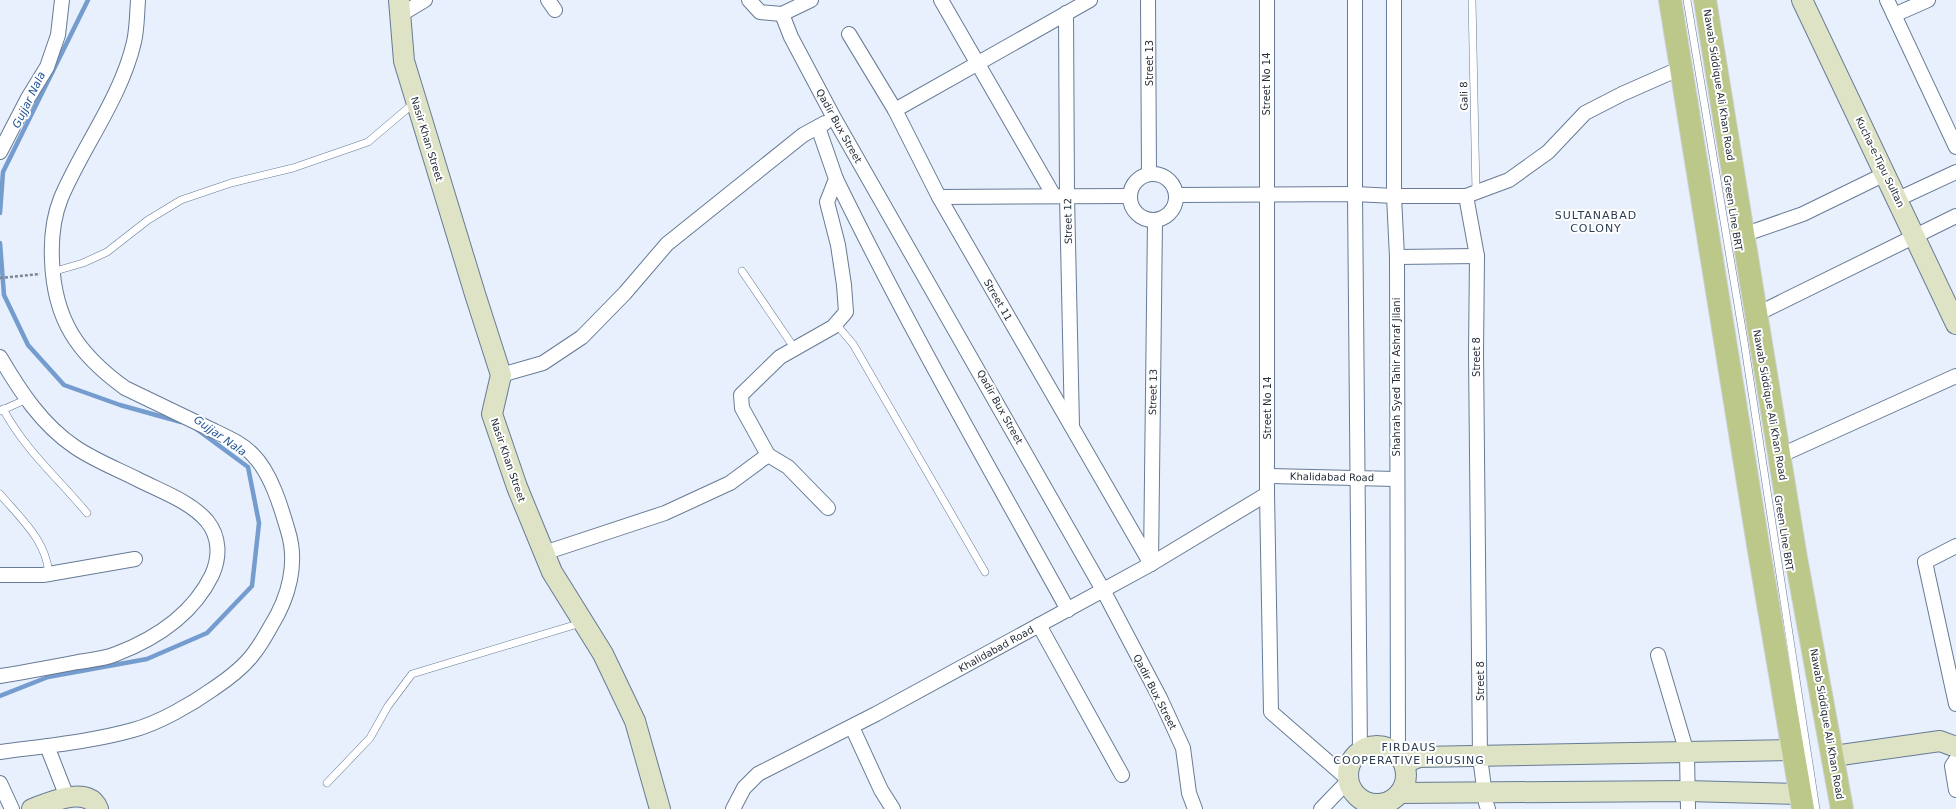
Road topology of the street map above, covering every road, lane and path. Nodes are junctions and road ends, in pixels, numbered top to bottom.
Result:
1 (62, 0) edge
2 (138, 0) edge
3 (425, 0) edge
4 (749, 0) edge
5 (811, 0) edge
6 (941, 0) edge
7 (1090, 0) edge
8 (1148, 0) edge
9 (1267, 0) edge
10 (1355, 0) edge
11 (1394, 0) edge
12 (1472, 0) edge
13 (1670, 0) edge
14 (1687, 0) edge
15 (1705, 0) edge
16 (1802, 0) edge
17 (1886, 0) edge
18 (1928, 0) edge
19 (400, 7) edge
20 (1066, 13) junction
21 (782, 14) junction
22 (1894, 15) junction
23 (849, 34) dead end
24 (978, 63) junction
25 (1681, 68) junction
26 (416, 102) junction
27 (894, 110) junction
28 (834, 118) junction
29 (818, 127) junction
30 (1954, 139) edge
31 (0, 152) edge
32 (1956, 172) edge
33 (1149, 174) junction
34 (1885, 174) junction
35 (836, 179) junction
36 (1355, 194) junction
37 (1471, 194) junction
38 (1176, 195) junction
39 (1266, 195) junction
40 (1060, 196) junction
41 (1129, 196) junction
42 (1394, 196) junction
43 (938, 197) junction
44 (1898, 199) junction
45 (1956, 216) edge
46 (1155, 220) junction
47 (1743, 235) junction
48 (1915, 236) junction
49 (1397, 256) junction
50 (1477, 256) junction
51 (742, 271) dead end
52 (52, 272) junction
53 (0, 278) edge
54 (1755, 315) junction
55 (836, 324) junction
56 (1956, 324) edge
57 (795, 349) junction
58 (0, 357) edge
59 (501, 375) junction
60 (1956, 376) edge
61 (27, 399) junction
62 (1, 410) edge
63 (1072, 429) junction
64 (768, 455) junction
65 (1779, 456) junction
66 (1267, 476) junction
67 (1358, 478) junction
68 (1396, 479) junction
69 (0, 494) edge
70 (1267, 494) junction
71 (828, 508) dead end
72 (87, 513) dead end
73 (1956, 546) edge
74 (544, 552) junction
75 (135, 559) dead end
76 (1151, 564) junction
77 (986, 572) dead end
78 (49, 574) junction
79 (0, 575) edge
80 (1103, 590) junction
81 (1068, 610) junction
82 (583, 622) junction
83 (1039, 625) junction
84 (1658, 656) dead end
85 (0, 676) edge
86 (1956, 704) edge
87 (852, 727) junction
88 (1951, 739) edge
89 (46, 746) junction
90 (1794, 750) junction
91 (0, 752) edge
92 (1360, 752) junction
93 (1686, 753) junction
94 (1834, 756) junction
95 (1480, 757) junction
96 (1401, 758) junction
97 (1956, 760) edge
98 (1122, 775) dead end
99 (1349, 780) junction
100 (0, 783) edge
101 (327, 783) dead end
102 (1956, 790) edge
103 (67, 797) junction
104 (1396, 800) edge
105 (1688, 800) edge
106 (1486, 801) edge
107 (1361, 804) edge
108 (1807, 804) edge
109 (12, 809) edge
110 (32, 809) edge
111 (98, 809) edge
112 (660, 809) edge
113 (733, 809) edge
114 (893, 809) edge
115 (1195, 809) edge
116 (1321, 809) edge
117 (1842, 809) edge

1 - 31 street
2 - 52 street
3 - 19 street
4 - 21 street
5 - 21 street
6 - 24 street
7 - 20 street
8 - 33 street, Street 13
9 - 39 street, Street No 14
10 - 36 street
11 - 42 street, Shahrah Syed Tahir Ashraf Jilani
12 - 37 lane, Gali 8
13 - 25 main road
14 - 108 lane, Green Line BRT
15 - 47 main road, Nawab Siddique Ali Khan Road
16 - 34 street, Kucha-e-Tipu Sultan
17 - 22 street
18 - 22 street
19 - 26 street, Nasir Khan Street
20 - 24 street
20 - 40 street, Street 12
21 - 28 street, Qadir Bux Street
22 - 30 street
23 - 27 street, Street 11
24 - 27 street
24 - 40 street
25 - 37 street
25 - 90 main road
26 - 52 lane
26 - 59 street, Nasir Khan Street
27 - 43 street, Street 11
28 - 29 street
28 - 80 street, Qadir Bux Street
29 - 35 street
29 - 59 street
32 - 44 street
33 - 38 street
33 - 41 street
34 - 44 street, Kucha-e-Tipu Sultan
34 - 47 street
35 - 55 street
35 - 81 street
36 - 39 street
36 - 42 street
36 - 67 street
37 - 42 street
37 - 50 street, Street 8
38 - 39 street
38 - 46 street
39 - 66 street, Street No 14
40 - 41 street
40 - 43 street
40 - 63 street, Street 12
41 - 46 street
42 - 49 street, Shahrah Syed Tahir Ashraf Jilani
43 - 63 street, Street 11
44 - 48 street, Kucha-e-Tipu Sultan
45 - 48 street
46 - 76 street, Street 13
47 - 54 main road, Nawab Siddique Ali Khan Road
48 - 54 street
48 - 56 street, Kucha-e-Tipu Sultan
49 - 50 street
49 - 68 street, Shahrah Syed Tahir Ashraf Jilani
50 - 95 street, Street 8
51 - 57 lane
52 - 53 path
52 - 89 street
54 - 65 main road, Nawab Siddique Ali Khan Road
55 - 57 street
55 - 77 lane
57 - 64 street
58 - 61 street
59 - 74 street, Nasir Khan Street
60 - 65 street
61 - 62 lane
61 - 85 street
62 - 72 lane
63 - 76 street, Street 11
64 - 71 street
64 - 74 street
65 - 94 main road, Nawab Siddique Ali Khan Road
66 - 67 street, Khalidabad Road
66 - 70 street, Street No 14
67 - 68 street, Khalidabad Road
67 - 92 street
68 - 96 street, Shahrah Syed Tahir Ashraf Jilani
69 - 78 lane
70 - 76 street, Khalidabad Road
70 - 99 street, Street No 14
73 - 86 street
74 - 82 street, Nasir Khan Street
75 - 78 street
76 - 80 street, Khalidabad Road
78 - 79 street
80 - 81 street, Khalidabad Road
80 - 115 street, Qadir Bux Street
81 - 83 street, Khalidabad Road
82 - 101 lane
82 - 112 street, Nasir Khan Street
83 - 87 street, Khalidabad Road
83 - 98 street
84 - 93 street
87 - 113 street, Khalidabad Road
87 - 114 street
88 - 94 street
89 - 91 street
89 - 103 street
90 - 93 street
90 - 108 main road
92 - 96 street
92 - 99 street
93 - 95 street
93 - 105 street
94 - 117 main road, Nawab Siddique Ali Khan Road
95 - 96 street
95 - 106 street, Street 8
96 - 104 street
97 - 102 street
99 - 107 street
99 - 116 street
100 - 109 street
103 - 110 street
103 - 111 street
104 - 106 street
104 - 107 street
105 - 106 street
105 - 108 street

